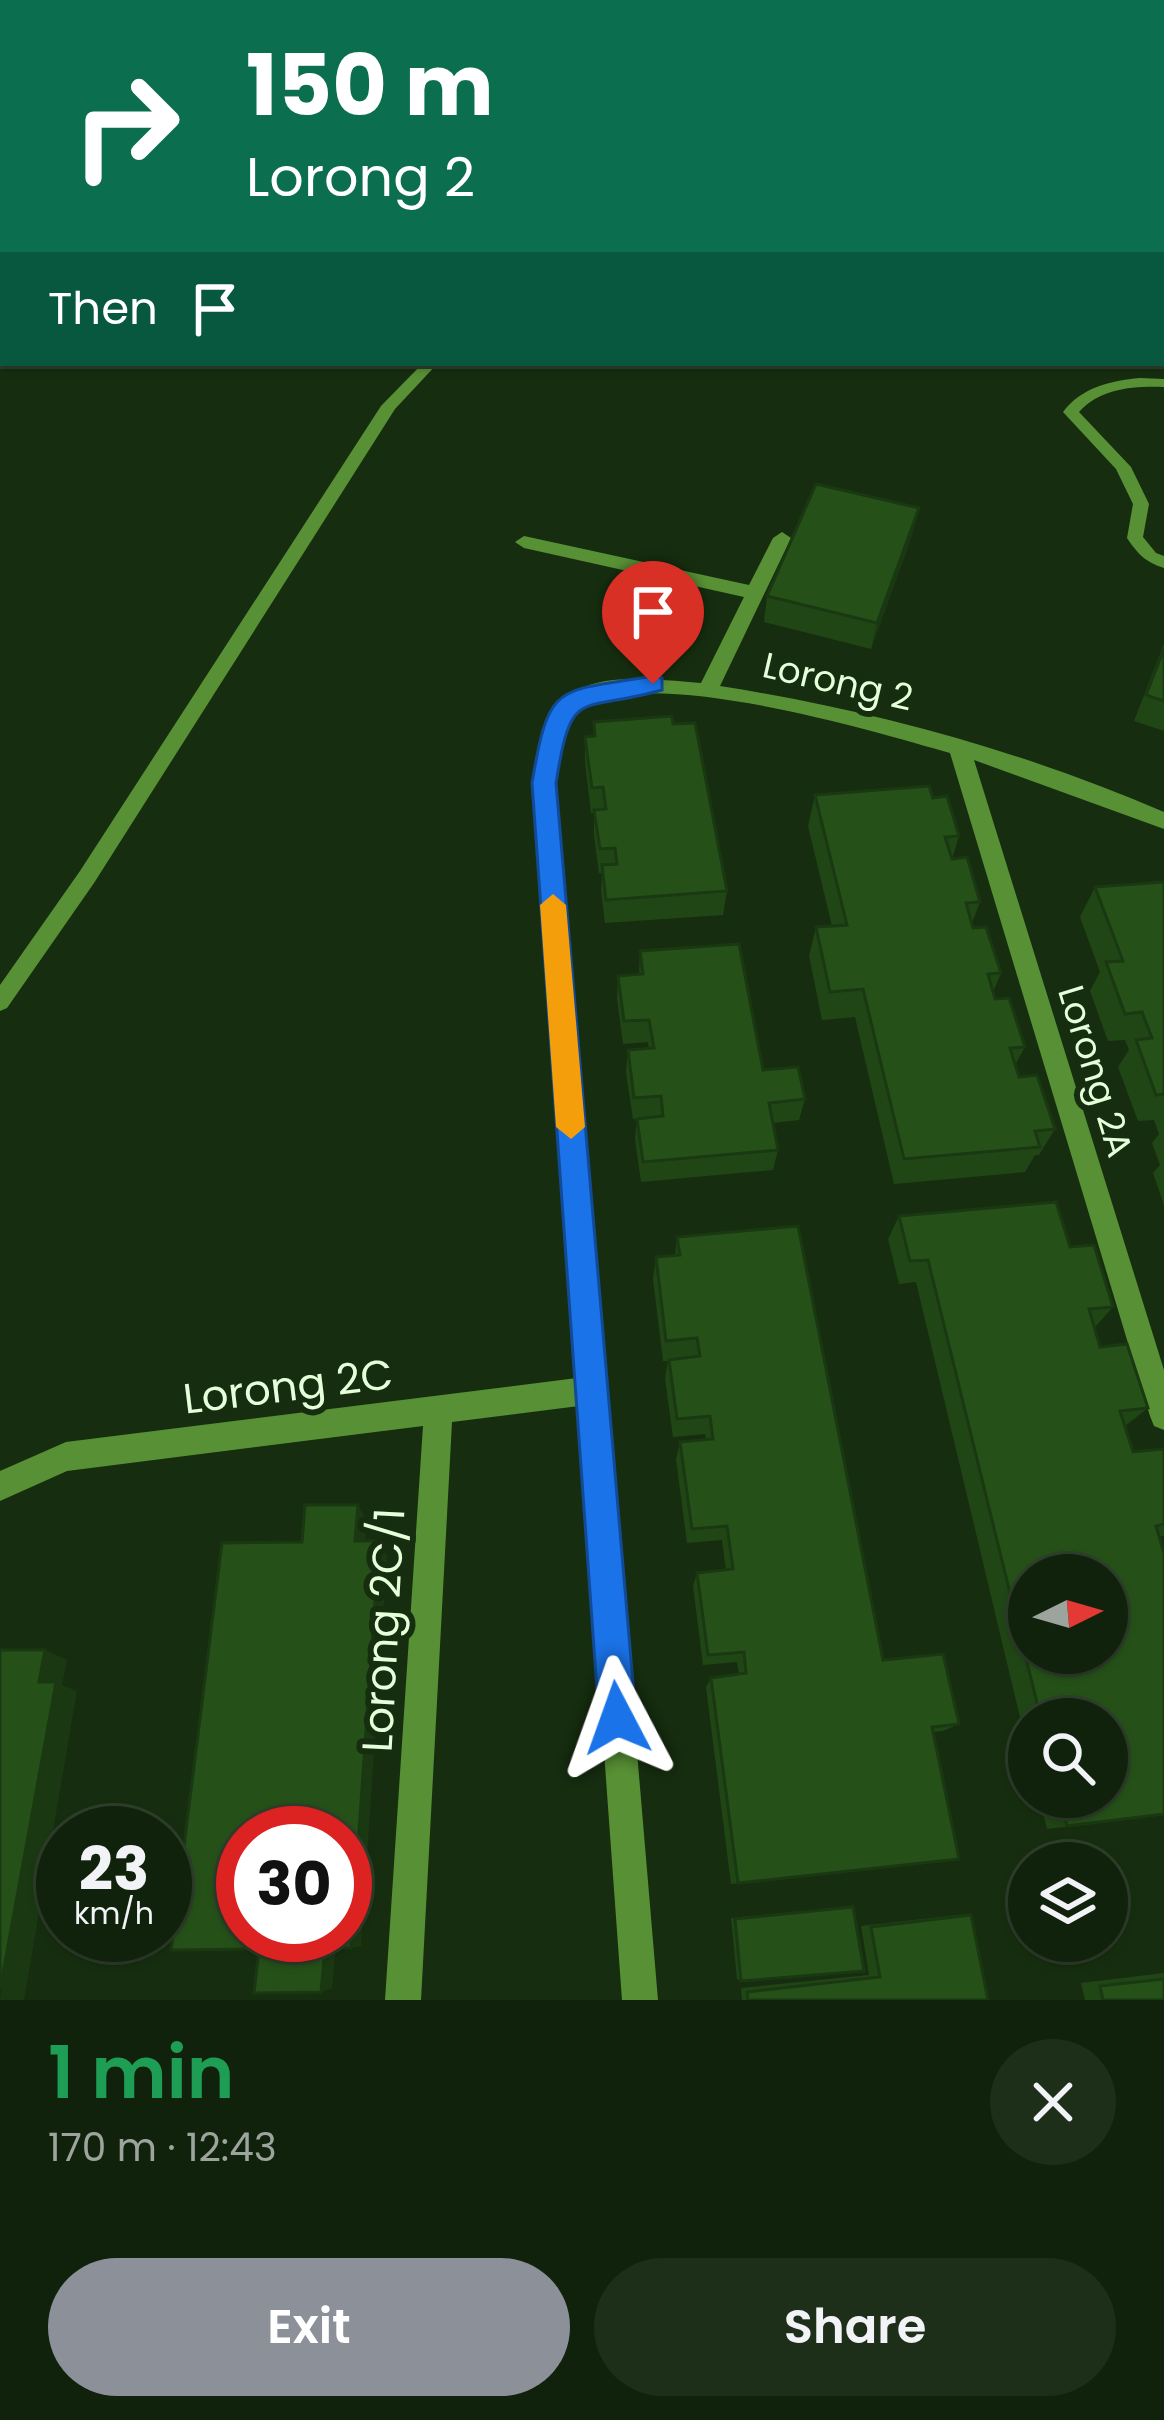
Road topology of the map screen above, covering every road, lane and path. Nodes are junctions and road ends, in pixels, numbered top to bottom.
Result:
1 (428, 366) edge
2 (1164, 383) edge
3 (782, 538) dead end
4 (524, 542) dead end
5 (1164, 562) edge
6 (755, 593) junction
7 (709, 688) junction
8 (959, 747) junction
9 (1164, 821) edge
10 (0, 1002) edge
11 (591, 1390) junction
12 (438, 1409) junction
13 (1164, 1416) edge
14 (0, 1486) edge
15 (403, 2000) edge
16 (640, 2000) edge

1 - 10 lane
2 - 5 lane
3 - 6 street
4 - 6 street
6 - 7 street
7 - 8 street, Lorong 2
7 - 11 street, Lorong 2
8 - 9 street, Lorong 2
8 - 13 street, Lorong 2A
11 - 12 street, Lorong 2C
11 - 16 street, Lorong 2
12 - 14 street, Lorong 2C
12 - 15 street, Lorong 2C/1

